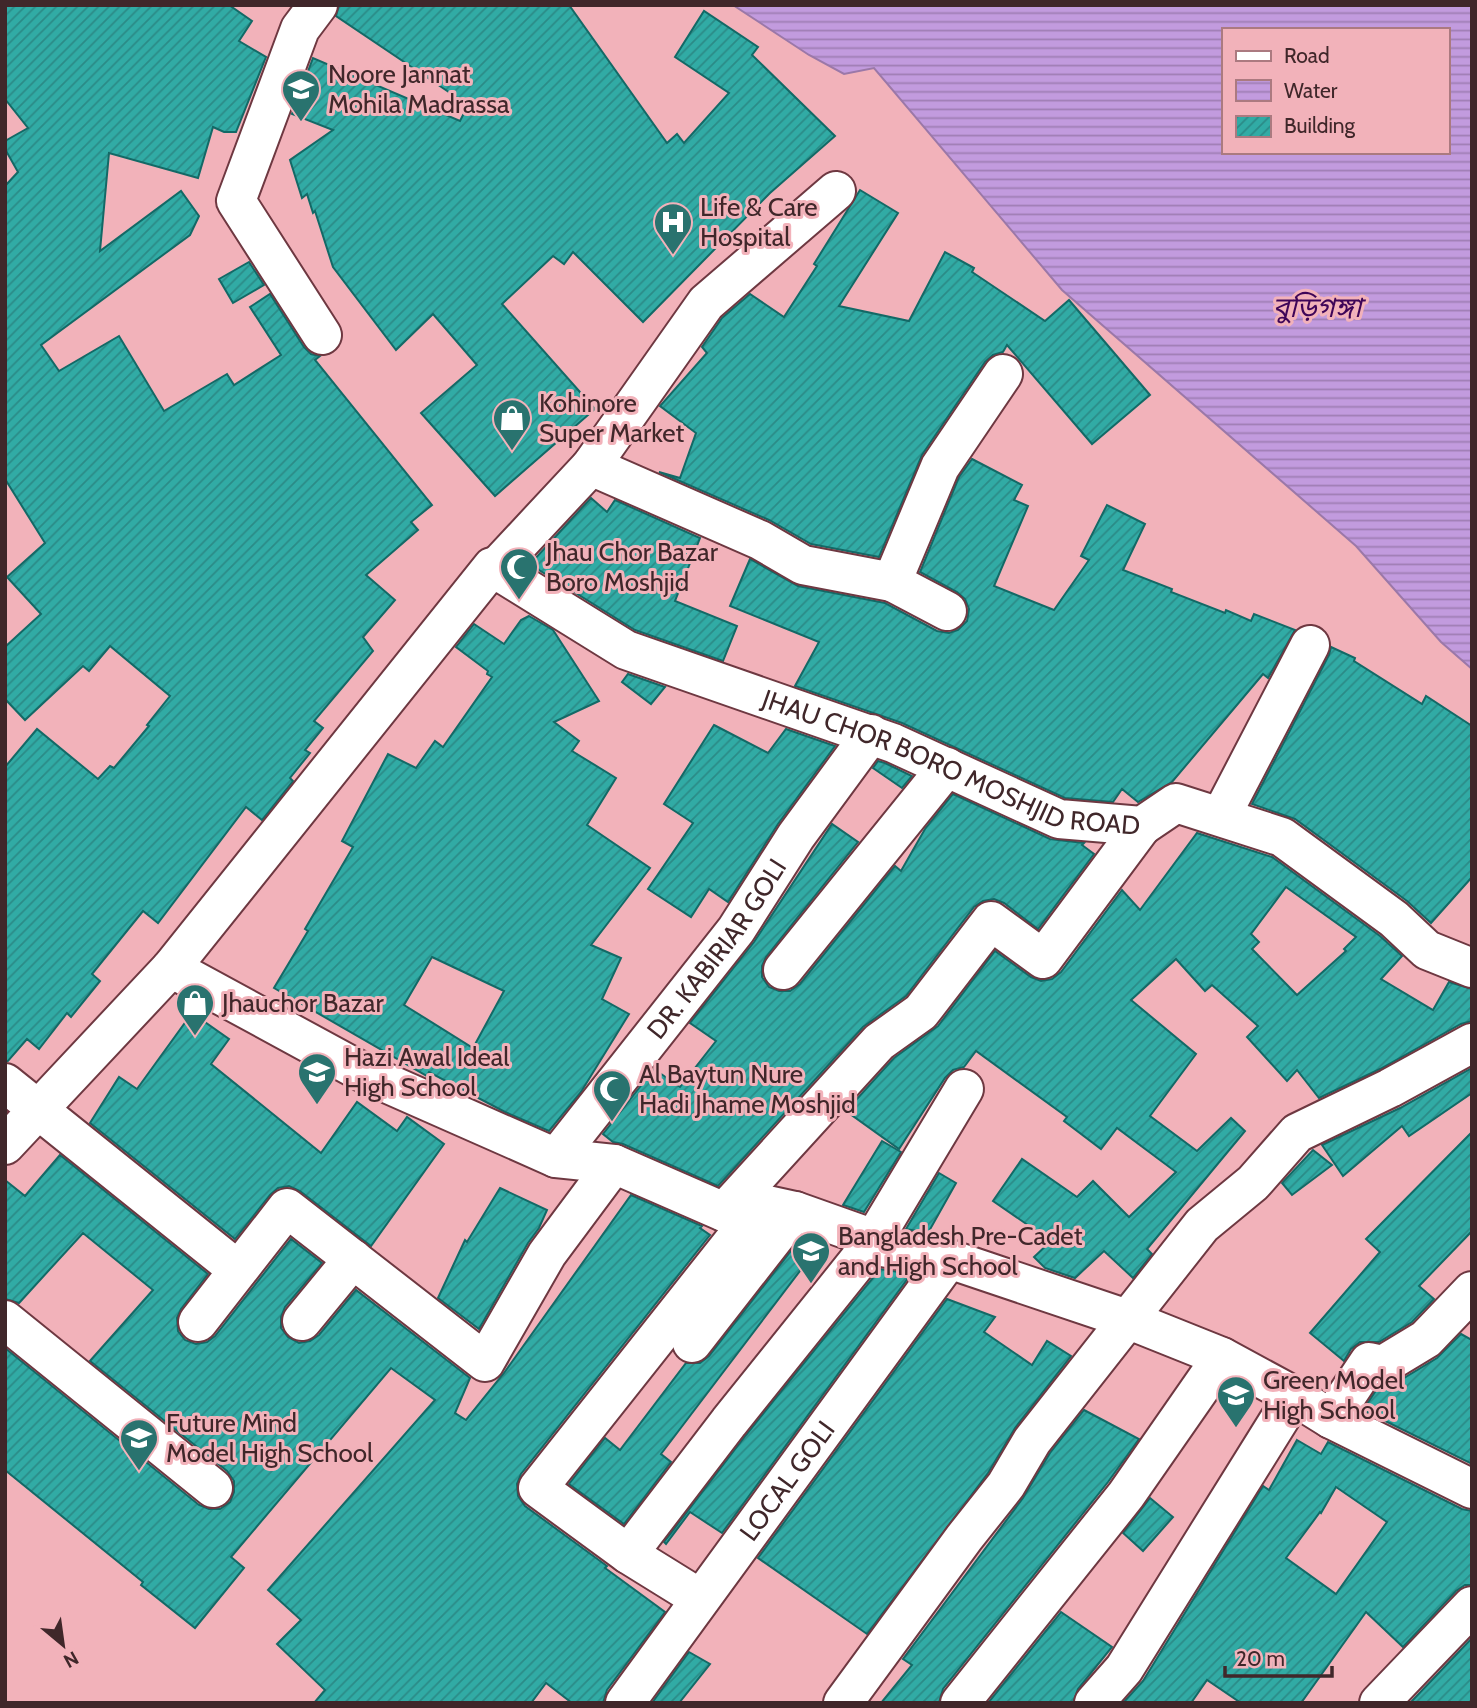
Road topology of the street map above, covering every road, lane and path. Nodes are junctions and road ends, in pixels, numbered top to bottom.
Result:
1 (318, 5) edge
2 (836, 191) dead end
3 (322, 335) dead end
4 (1003, 374) dead end
5 (592, 466) junction
6 (493, 569) junction
7 (892, 582) junction
8 (947, 611) dead end
9 (1310, 645) dead end
10 (871, 734) junction
11 (947, 767) junction
12 (1221, 816) junction
13 (1142, 826) junction
14 (171, 968) junction
15 (1472, 968) edge
16 (783, 970) dead end
17 (1472, 1043) edge
18 (5, 1083) edge
19 (964, 1088) dead end
20 (38, 1108) junction
21 (5, 1145) edge
22 (556, 1158) junction
23 (614, 1164) junction
24 (779, 1207) junction
25 (724, 1212) junction
26 (872, 1242) junction
27 (354, 1259) junction
28 (949, 1259) junction
29 (238, 1270) junction
30 (1472, 1291) edge
31 (1127, 1319) junction
32 (5, 1320) edge
33 (302, 1321) dead end
34 (198, 1322) dead end
35 (692, 1343) dead end
36 (1222, 1357) junction
37 (1294, 1396) junction
38 (1331, 1419) junction
39 (213, 1488) dead end
40 (1472, 1489) edge
41 (628, 1554) junction
42 (699, 1598) junction
43 (1472, 1606) edge
44 (625, 1703) edge
45 (844, 1703) edge
46 (960, 1703) edge
47 (1094, 1703) edge
48 (1379, 1703) edge

1 - 3 street
2 - 5 street
4 - 7 street
5 - 6 street
5 - 7 street
6 - 10 street, JHAU CHOR BORO MOSHJID ROAD
6 - 14 street
7 - 8 street
9 - 12 street
10 - 11 street, JHAU CHOR BORO MOSHJID ROAD
10 - 22 street, DR. KABIRIAR GOLI
11 - 13 street, JHAU CHOR BORO MOSHJID ROAD
11 - 16 street
12 - 13 street, JHAU CHOR BORO MOSHJID ROAD
12 - 15 street, JHAU CHOR BORO MOSHJID ROAD
13 - 25 street
14 - 20 street
14 - 22 street
17 - 31 street
18 - 20 street
19 - 26 street
20 - 21 street
20 - 29 street
22 - 23 street
23 - 25 street
23 - 27 street
24 - 25 street
24 - 26 street
24 - 35 street
24 - 41 street
26 - 28 street
26 - 41 street
27 - 29 street
27 - 33 street
28 - 31 street
28 - 42 street, LOCAL GOLI
29 - 34 street
30 - 38 street
31 - 36 street
31 - 45 street
32 - 39 street
36 - 37 street
36 - 46 street
37 - 38 street
37 - 47 street
38 - 40 street
41 - 42 street
42 - 44 street, LOCAL GOLI
43 - 48 street

